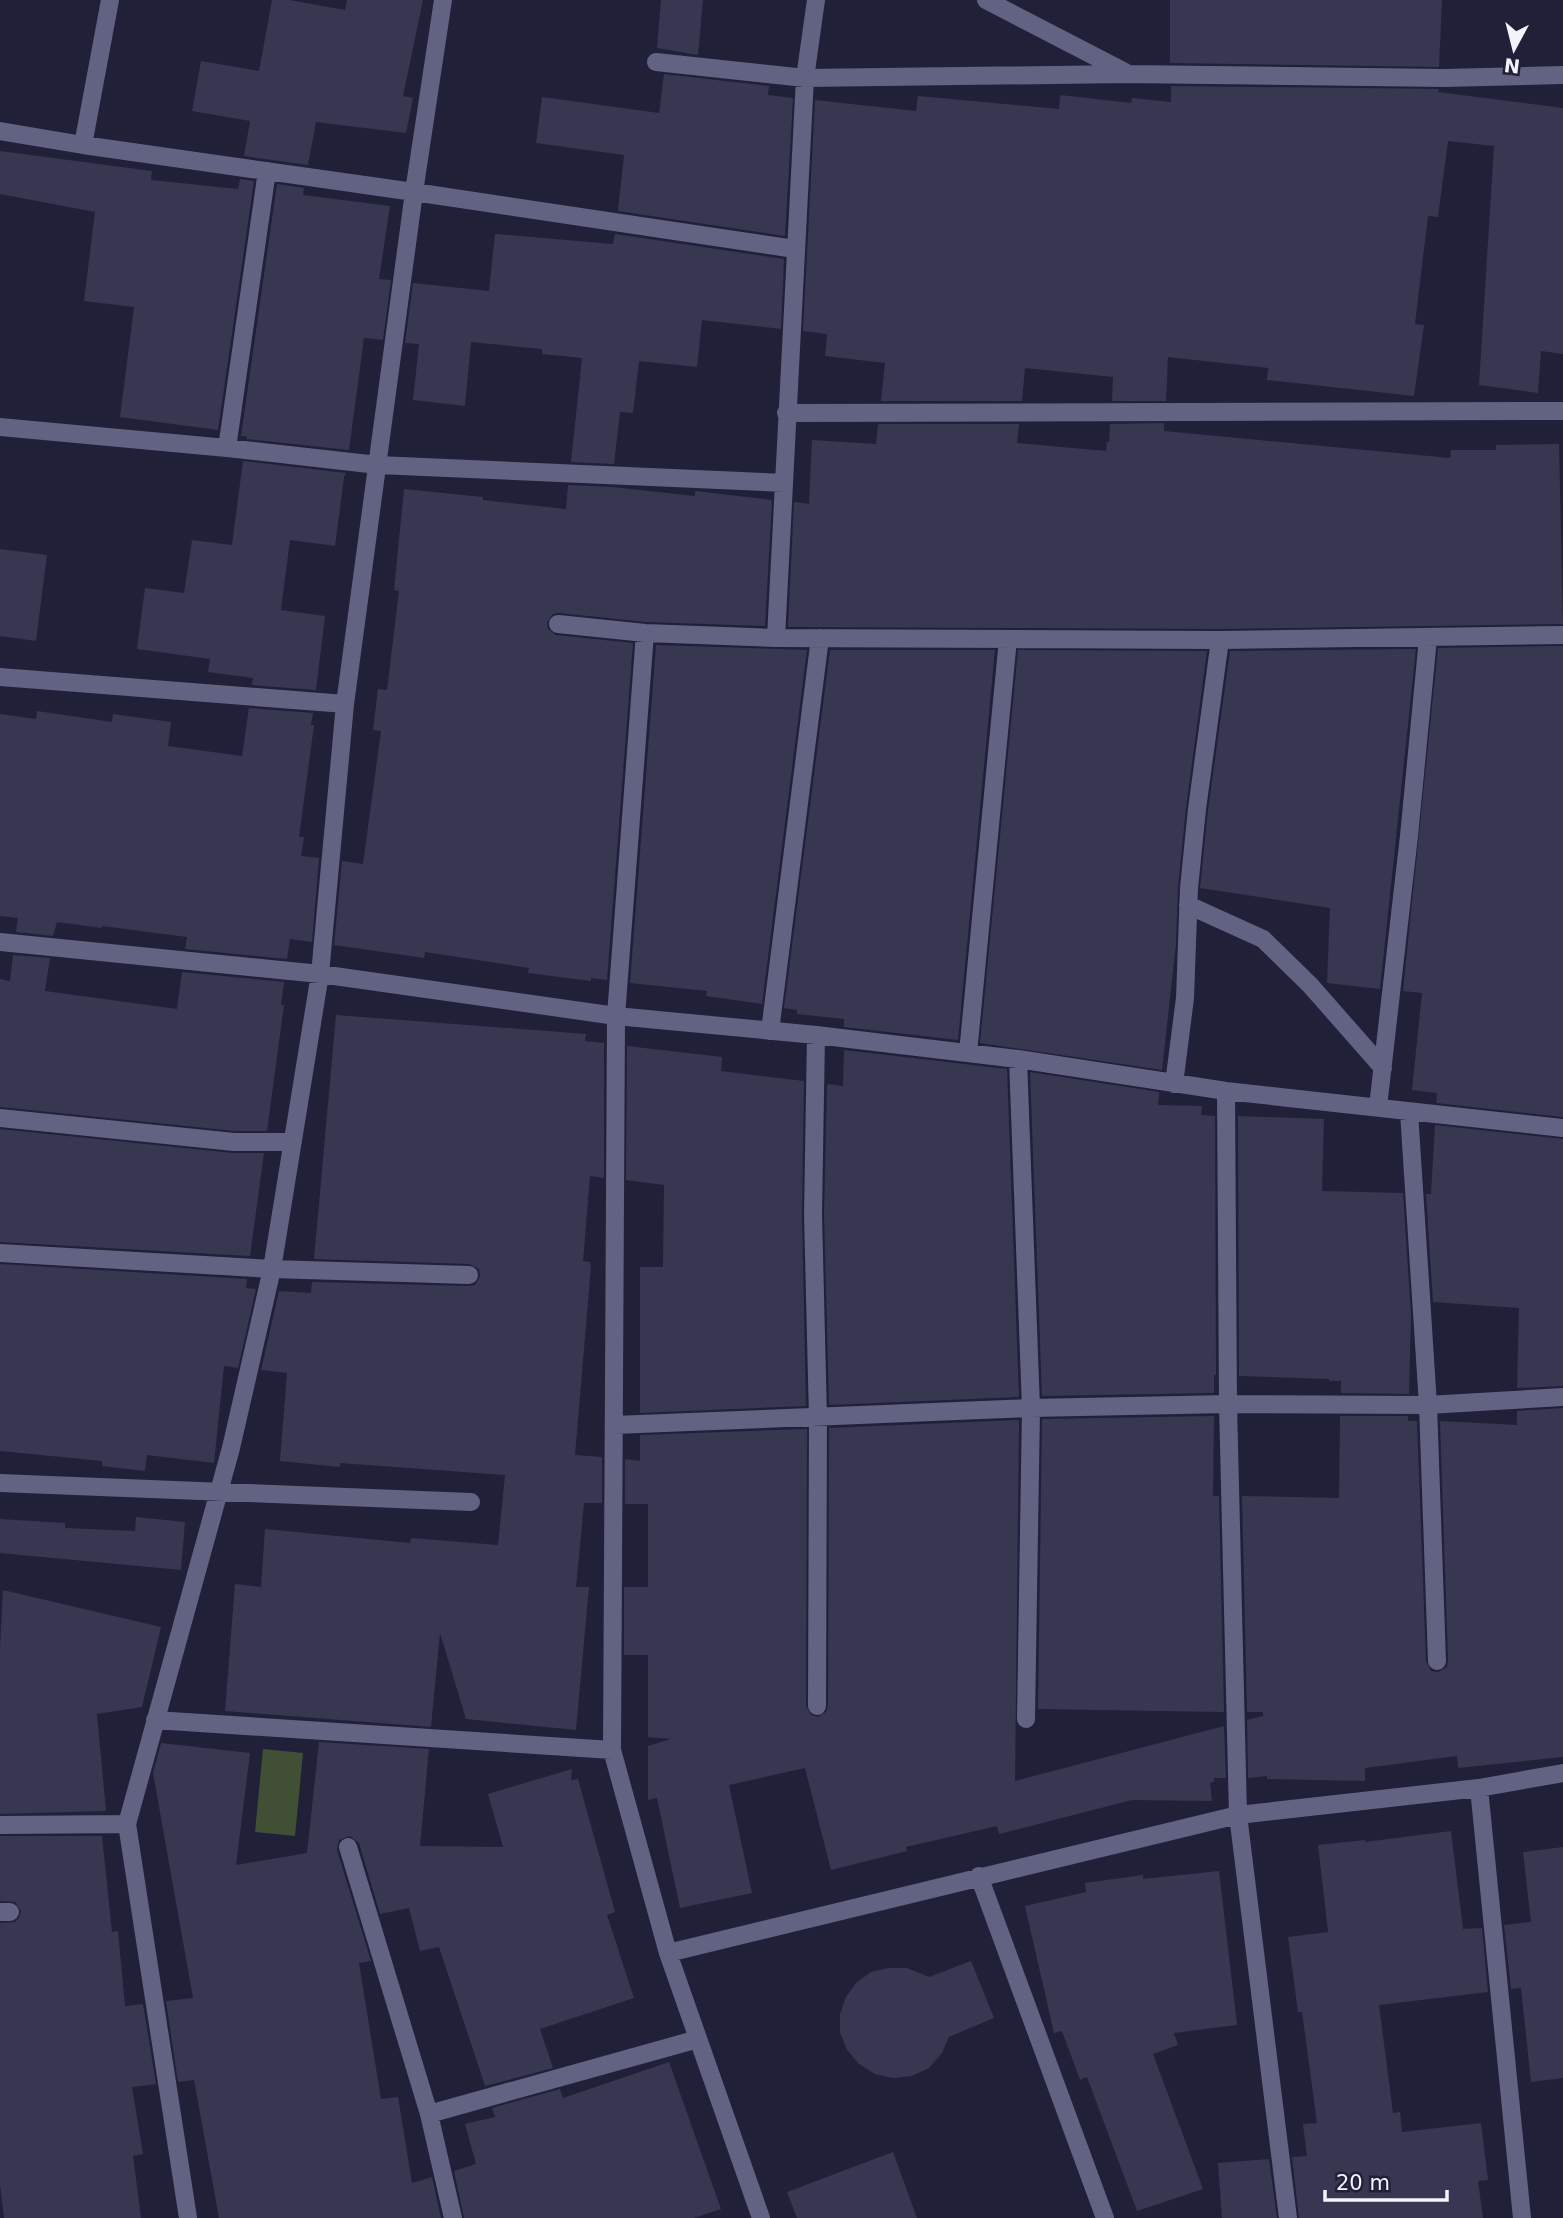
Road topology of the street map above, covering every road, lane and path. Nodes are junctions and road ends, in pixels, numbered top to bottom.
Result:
1 (110, 0) edge
2 (443, 0) edge
3 (816, 0) edge
4 (986, 0) edge
5 (656, 62) dead end
6 (1128, 74) junction
7 (1563, 75) edge
8 (805, 78) junction
9 (0, 131) edge
10 (83, 145) junction
11 (267, 171) junction
12 (414, 192) junction
13 (795, 249) junction
14 (1563, 411) edge
15 (786, 413) junction
16 (0, 427) edge
17 (227, 448) junction
18 (377, 466) junction
19 (784, 482) junction
20 (558, 624) dead end
21 (645, 633) junction
22 (1563, 635) edge
23 (776, 638) junction
24 (820, 638) junction
25 (1429, 638) junction
26 (1008, 639) junction
27 (1220, 640) junction
28 (0, 677) edge
29 (345, 704) junction
30 (1188, 905) junction
31 (0, 943) edge
32 (320, 974) junction
33 (616, 1016) junction
34 (770, 1031) junction
35 (816, 1035) junction
36 (968, 1054) junction
37 (1018, 1059) junction
38 (1383, 1068) junction
39 (1174, 1084) junction
40 (1226, 1091) junction
41 (1378, 1107) junction
42 (1409, 1112) junction
43 (0, 1118) edge
44 (1563, 1128) edge
45 (293, 1142) junction
46 (0, 1253) edge
47 (272, 1269) junction
48 (469, 1275) dead end
49 (1563, 1397) edge
50 (1228, 1404) junction
51 (1427, 1405) junction
52 (1031, 1408) junction
53 (818, 1418) junction
54 (615, 1424) junction
55 (0, 1483) edge
56 (219, 1492) junction
57 (471, 1502) dead end
58 (1437, 1661) dead end
59 (817, 1706) dead end
60 (1026, 1719) dead end
61 (155, 1720) junction
62 (612, 1750) junction
63 (1563, 1773) edge
64 (1479, 1788) junction
65 (1238, 1815) junction
66 (127, 1824) junction
67 (0, 1825) edge
68 (348, 1847) dead end
69 (979, 1876) junction
70 (668, 1953) junction
71 (698, 2039) junction
72 (429, 2114) junction
73 (188, 2218) edge
74 (453, 2218) edge
75 (761, 2218) edge
76 (1105, 2218) edge
77 (1287, 2218) edge
78 (1522, 2218) edge

1 - 10 street
2 - 12 street
3 - 8 street
4 - 6 street
5 - 8 street
6 - 7 street
6 - 8 street
8 - 13 street
9 - 10 street
10 - 11 street
11 - 12 street
11 - 17 street
12 - 13 street
12 - 18 street
13 - 15 street
14 - 15 street
15 - 19 street
16 - 17 street
17 - 18 street
18 - 19 street
18 - 29 street
19 - 23 street
20 - 21 street
21 - 23 street
21 - 33 street
22 - 25 street
23 - 24 street
24 - 26 street
24 - 34 street
25 - 27 street
25 - 38 street
26 - 27 street
26 - 36 street
27 - 30 street
28 - 29 street
29 - 32 street
30 - 38 street
30 - 39 street
31 - 32 street
32 - 33 street
32 - 45 street
33 - 34 street
33 - 54 street
34 - 35 street
35 - 36 street
35 - 53 street
36 - 37 street
37 - 39 street
37 - 52 street
38 - 41 street
39 - 40 street
40 - 41 street
40 - 50 street
41 - 42 street
42 - 44 street
42 - 51 street
43 - 45 street
45 - 47 street
46 - 47 street
47 - 48 street
47 - 56 street
49 - 51 street
50 - 51 street
50 - 52 street
50 - 65 street
51 - 58 street
52 - 53 street
52 - 60 street
53 - 54 street
53 - 59 street
54 - 62 street
55 - 56 street
56 - 57 street
56 - 61 street
61 - 62 street
61 - 66 street
62 - 70 street
63 - 64 street
64 - 65 street
64 - 78 street
65 - 69 street
65 - 77 street
66 - 67 street
66 - 73 street
68 - 72 street
69 - 70 street
69 - 76 street
70 - 71 street
71 - 72 street
71 - 75 street
72 - 74 street

